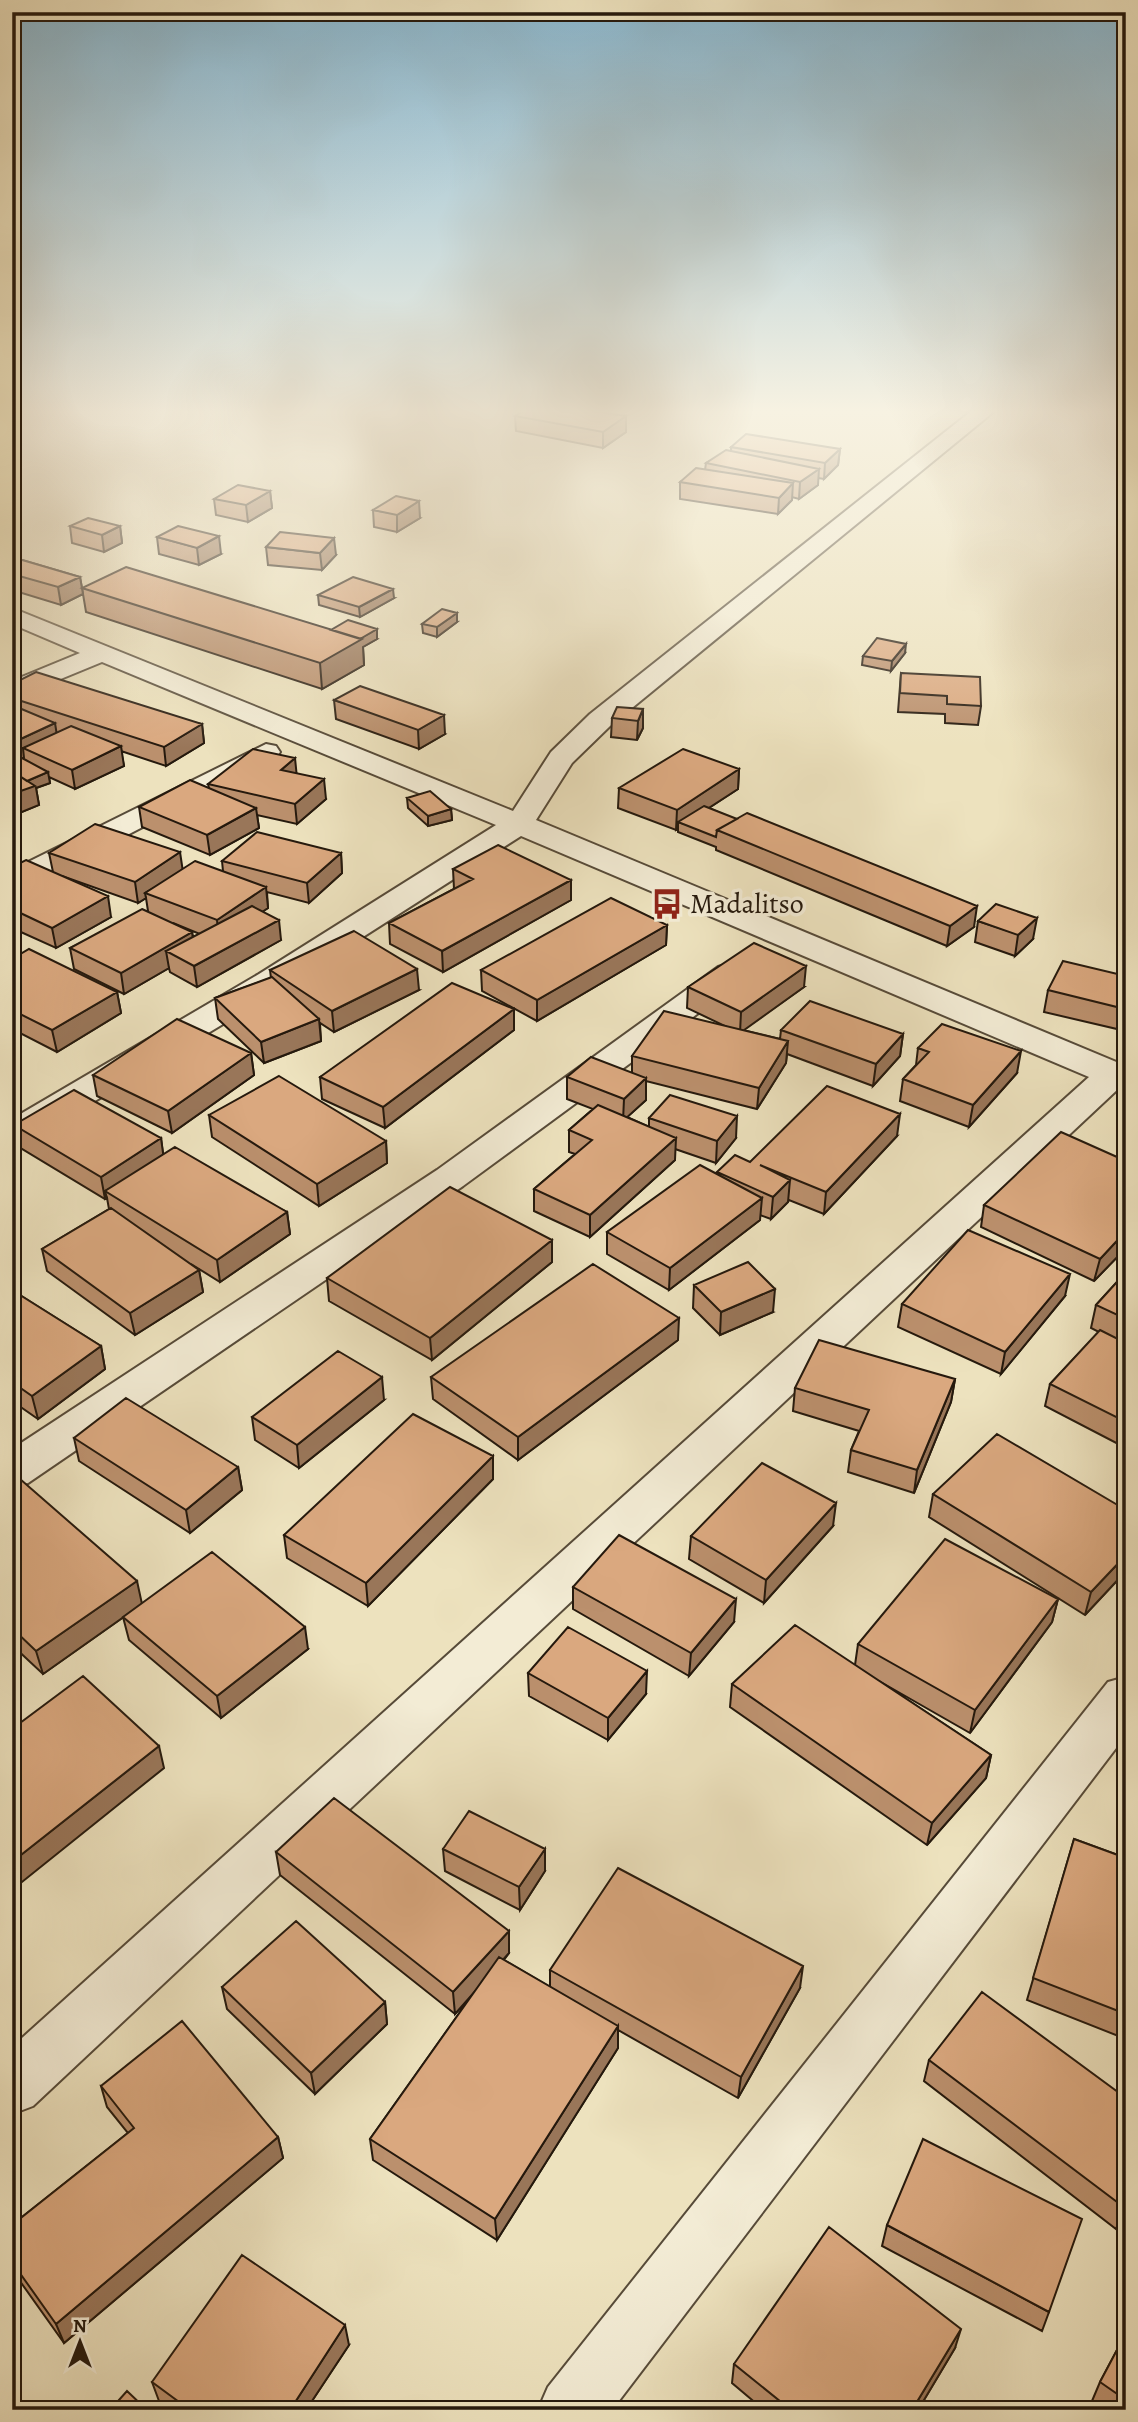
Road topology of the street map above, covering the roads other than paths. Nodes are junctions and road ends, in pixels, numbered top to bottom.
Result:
1 (846, 522) edge
2 (12, 615) edge
3 (103, 652) junction
4 (12, 691) edge
5 (297, 736) junction
6 (519, 824) junction
7 (12, 882) edge
8 (785, 934) junction
9 (1119, 1077) edge
10 (12, 1135) edge
11 (12, 1471) edge
12 (1126, 1697) edge
13 (12, 2086) edge
14 (571, 2410) edge

1 - 6 street
2 - 3 street
3 - 4 street
3 - 5 street
5 - 6 street
5 - 7 street
6 - 8 street
6 - 10 street
8 - 9 street
8 - 11 street
9 - 13 street
12 - 14 street

